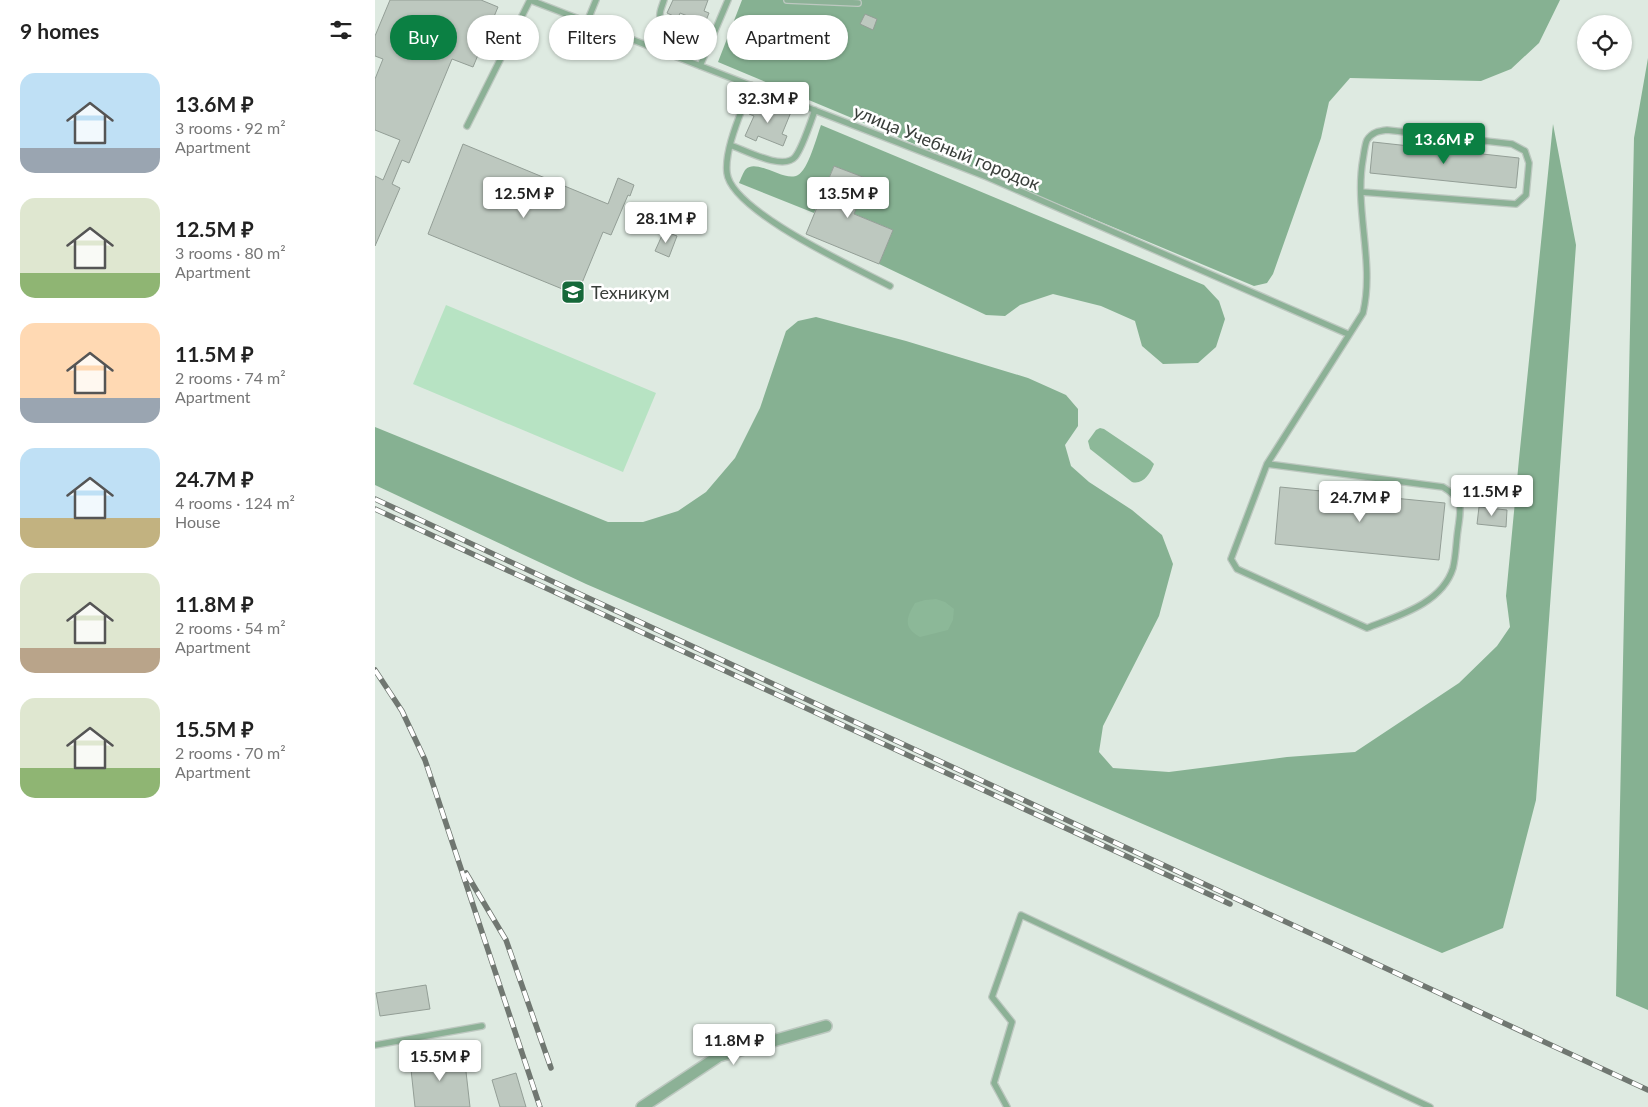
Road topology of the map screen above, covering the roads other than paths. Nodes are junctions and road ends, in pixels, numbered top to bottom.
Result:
1 (530, 0) edge
2 (596, 0) edge
3 (664, 0) edge
4 (728, 0) edge
5 (787, 0) edge
6 (858, 3) dead end
7 (569, 15) edge
8 (590, 15) edge
9 (659, 15) edge
10 (717, 27) edge
11 (634, 40) edge
12 (703, 60) edge
13 (700, 66) junction
14 (751, 85) junction
15 (815, 110) junction
16 (467, 126) dead end
17 (730, 145) junction
18 (1361, 192) junction
19 (890, 286) dead end
20 (1348, 334) junction
21 (1267, 464) junction
22 (482, 1026) dead end
23 (826, 1026) dead end
24 (375, 1045) edge
25 (642, 1107) edge
26 (1007, 1107) edge
27 (1430, 1107) edge

1 - 7 lane, улица Учебный городок
1 - 16 lane
2 - 8 lane
3 - 9 lane
4 - 10 lane
5 - 6 lane
11 - 13 lane, улица Учебный городок
12 - 13 lane
13 - 14 lane, улица Учебный городок
14 - 15 lane, улица Учебный городок
14 - 17 lane
15 - 17 lane
15 - 20 lane, улица Учебный городок
17 - 19 lane
18 - 18 lane
18 - 20 lane
20 - 21 lane
21 - 21 lane
22 - 24 lane
23 - 25 street
26 - 27 lane

